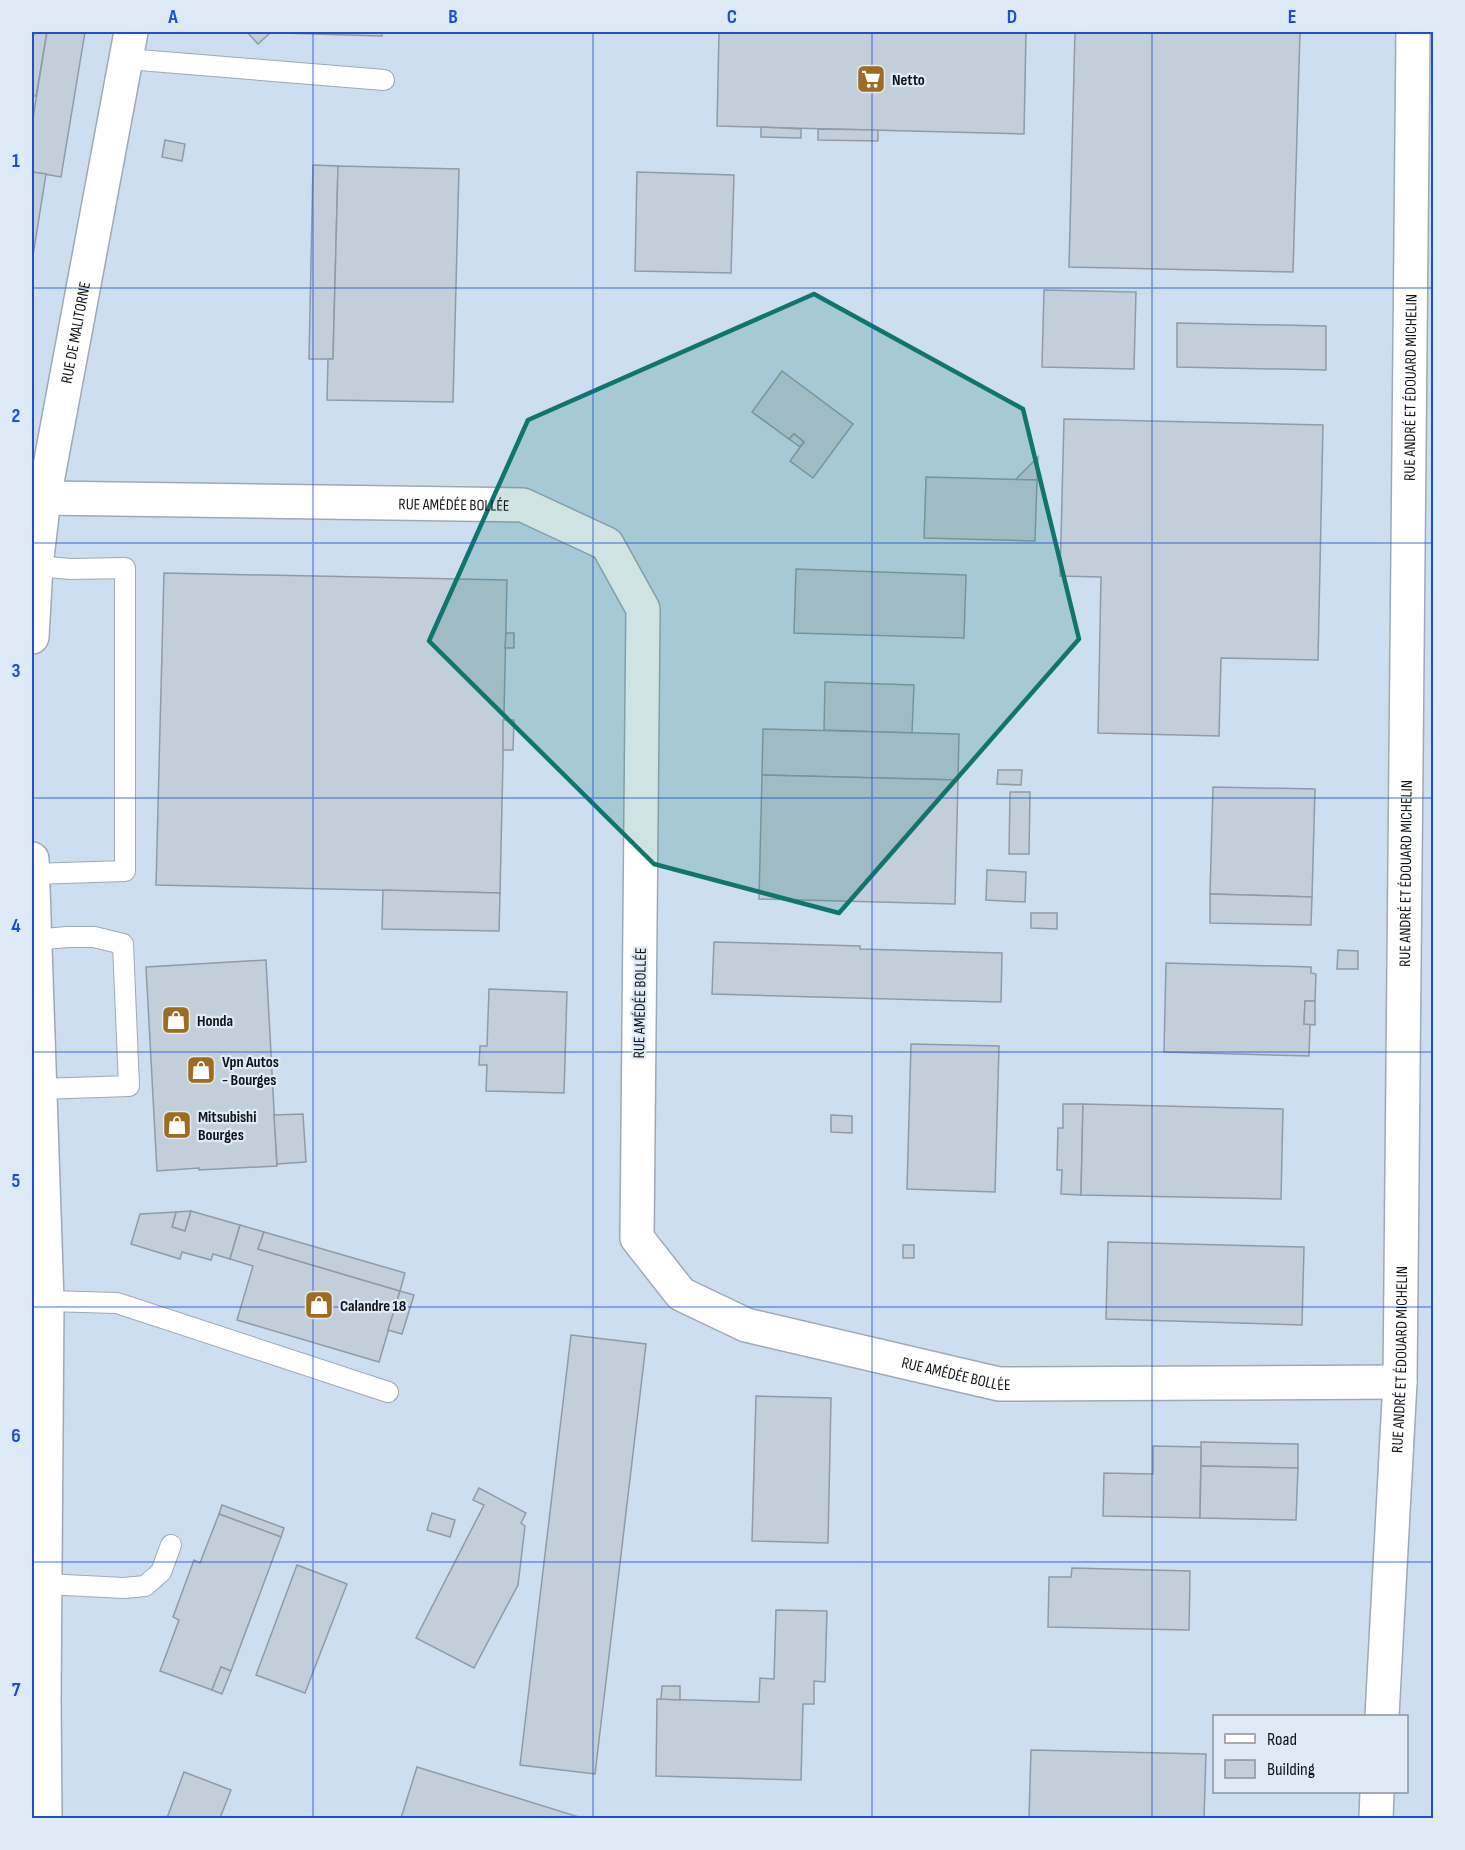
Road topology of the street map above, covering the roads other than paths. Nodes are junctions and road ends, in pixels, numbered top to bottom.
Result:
1 (1413, 32) edge
2 (129, 45) edge
3 (384, 80) dead end
4 (44, 498) junction
5 (36, 566) junction
6 (32, 637) edge
7 (32, 859) edge
8 (32, 874) edge
9 (34, 940) junction
10 (40, 1089) junction
11 (47, 1301) junction
12 (39, 1336) edge
13 (1400, 1382) junction
14 (388, 1392) dead end
15 (38, 1402) edge
16 (38, 1536) edge
17 (171, 1545) dead end
18 (45, 1584) junction
19 (1382, 1715) edge
20 (1377, 1793) edge
21 (45, 1818) edge
22 (1376, 1818) edge

1 - 13 street, RUE ANDRÉ ET ÉDOUARD MICHELIN
2 - 3 lane
2 - 4 street, RUE DE MALITORNE
4 - 5 street, RUE DE MALITORNE
4 - 13 street, RUE AMÉDÉE BOLLÉE
5 - 6 street, RUE DE MALITORNE
5 - 8 lane
7 - 8 street
8 - 9 street
9 - 10 street
9 - 10 lane
10 - 11 street
11 - 12 street
11 - 14 lane
12 - 15 street
13 - 19 street, RUE ANDRÉ ET ÉDOUARD MICHELIN
15 - 16 street
16 - 18 street
17 - 18 lane
18 - 21 street
20 - 22 street

